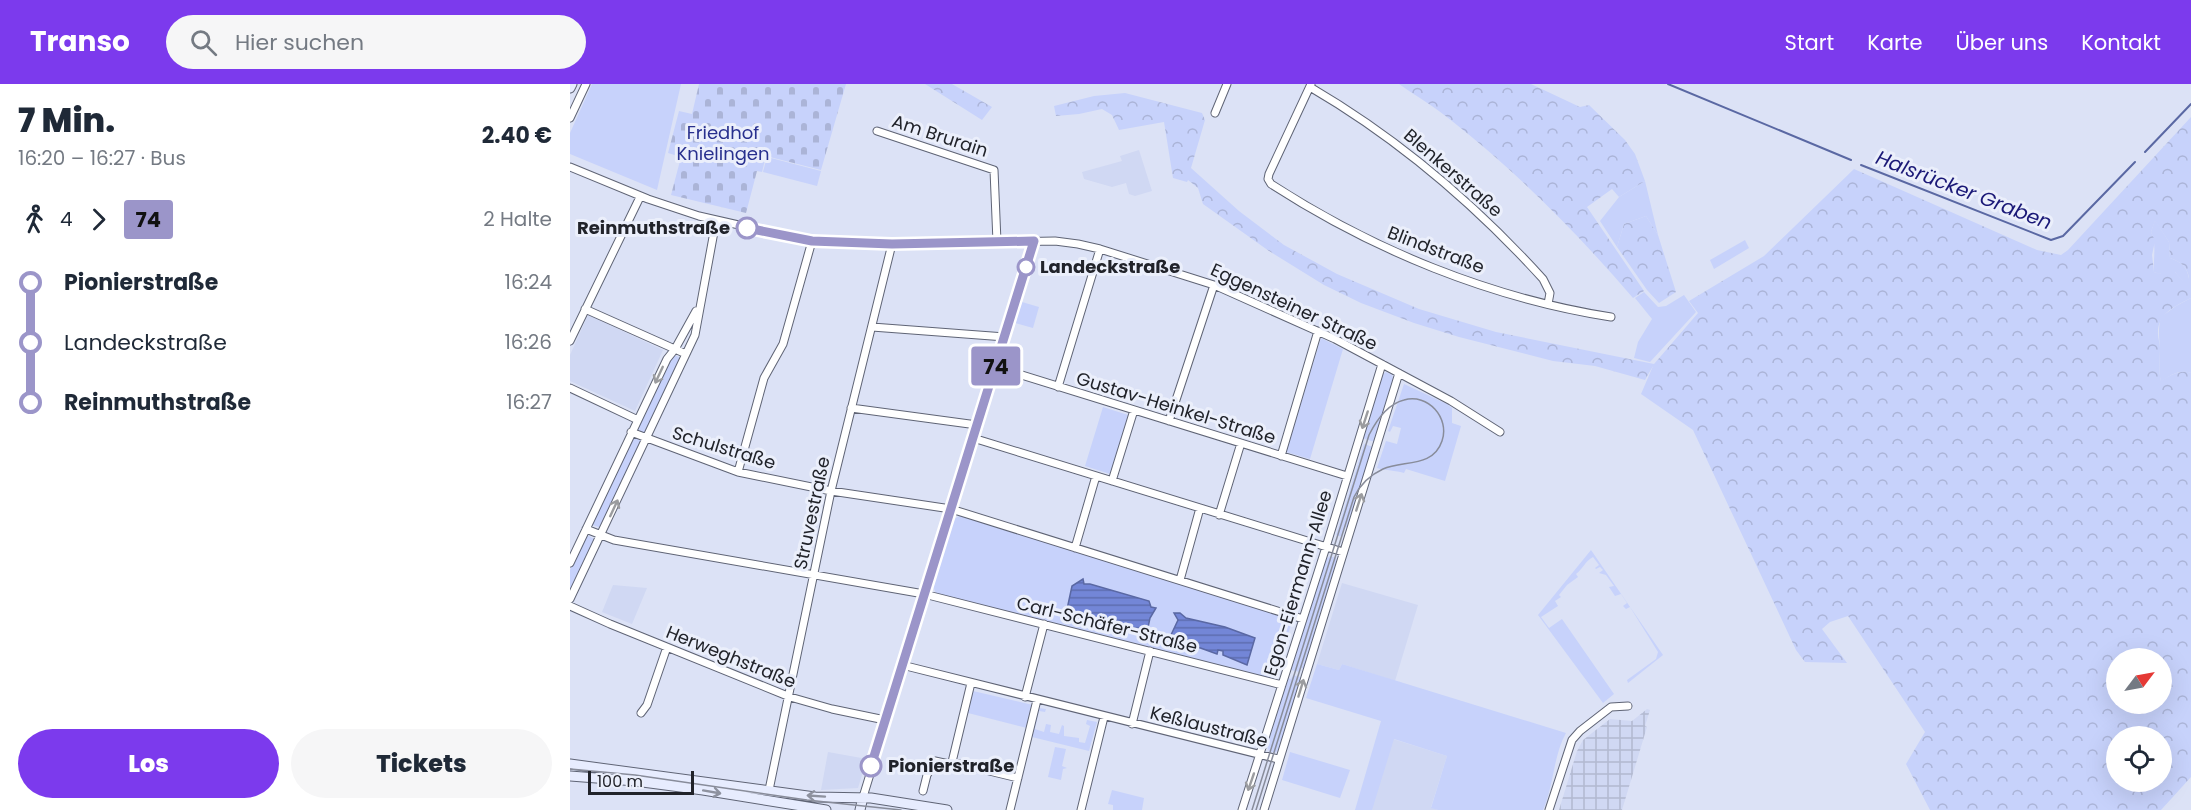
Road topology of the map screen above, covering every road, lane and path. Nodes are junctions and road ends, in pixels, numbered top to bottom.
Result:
1 (586, 84) edge
2 (1227, 84) edge
3 (1311, 86) edge
4 (1215, 113) dead end
5 (570, 118) edge
6 (877, 131) dead end
7 (570, 167) edge
8 (640, 197) junction
9 (716, 221) junction
10 (812, 241) junction
11 (1034, 241) junction
12 (997, 242) junction
13 (892, 244) junction
14 (1100, 249) junction
15 (1214, 285) junction
16 (1548, 304) junction
17 (699, 306) junction
18 (585, 309) junction
19 (1611, 316) dead end
20 (872, 327) junction
21 (1318, 331) junction
22 (1005, 337) junction
23 (570, 341) edge
24 (675, 349) junction
25 (686, 354) junction
26 (1382, 364) junction
27 (996, 367) junction
28 (1399, 373) junction
29 (1058, 387) junction
30 (570, 388) edge
31 (851, 408) junction
32 (1134, 410) junction
33 (638, 420) junction
34 (1169, 421) junction
35 (977, 425) junction
36 (632, 432) junction
37 (1500, 432) dead end
38 (973, 438) junction
39 (646, 439) junction
40 (1241, 444) junction
41 (1281, 456) junction
42 (738, 472) junction
43 (1096, 476) junction
44 (1347, 476) junction
45 (1112, 481) junction
46 (831, 491) junction
47 (1200, 508) junction
48 (951, 509) junction
49 (1219, 515) junction
50 (586, 529) junction
51 (601, 536) junction
52 (1075, 548) junction
53 (1326, 548) junction
54 (1342, 552) junction
55 (570, 562) edge
56 (814, 574) junction
57 (1180, 580) junction
58 (924, 594) junction
59 (570, 598) edge
60 (570, 606) edge
61 (1303, 619) junction
62 (1044, 624) junction
63 (667, 647) junction
64 (1150, 651) junction
65 (902, 665) junction
66 (971, 683) junction
67 (1282, 685) junction
68 (790, 697) junction
69 (1025, 697) junction
70 (1037, 700) junction
71 (1628, 706) dead end
72 (641, 713) dead end
73 (1104, 717) junction
74 (885, 720) junction
75 (1132, 724) junction
76 (1261, 755) junction
77 (1278, 759) junction
78 (952, 762) junction
79 (570, 764) edge
80 (570, 776) edge
81 (1018, 778) junction
82 (770, 790) junction
83 (923, 791) dead end
84 (862, 797) junction
85 (786, 807) edge
86 (826, 810) edge
87 (860, 810) edge
88 (947, 810) edge
89 (1010, 810) edge
90 (1081, 810) edge
91 (1242, 810) edge
92 (1264, 810) edge
93 (1549, 810) edge

1 - 5 street
2 - 4 street
3 - 16 street, Blenkerstraße
3 - 16 street, Blindstraße
6 - 12 street, Am Brurain
7 - 8 street, Eggensteiner Straße
8 - 9 street, Eggensteiner Straße
8 - 18 street
9 - 10 street, Eggensteiner Straße
9 - 17 street
10 - 13 street, Eggensteiner Straße
10 - 42 street
11 - 12 street, Eggensteiner Straße
11 - 14 street, Eggensteiner Straße
11 - 22 street
12 - 13 street, Eggensteiner Straße
13 - 20 street, Struvestraße
14 - 15 street, Eggensteiner Straße
14 - 29 street
15 - 21 street, Eggensteiner Straße
15 - 34 street
16 - 19 street, Blindstraße
17 - 24 street
17 - 25 street
18 - 23 street
18 - 24 street
20 - 22 street
20 - 31 street, Struvestraße
21 - 26 street, Eggensteiner Straße
21 - 41 street
22 - 27 street
24 - 25 street
24 -> 33 street
25 - 39 street
26 - 28 street, Eggensteiner Straße
26 -> 44 street, Egon-Eiermann-Allee
27 - 29 street, Gustav-Heinkel-Straße
27 - 35 street
28 - 37 street, Eggensteiner Straße
54 -> 28 street, Egon-Eiermann-Allee
29 - 32 street, Gustav-Heinkel-Straße
30 - 33 street
31 - 35 street
31 - 46 street, Struvestraße
32 - 34 street, Gustav-Heinkel-Straße
32 - 45 street
33 - 36 street
34 - 40 street, Gustav-Heinkel-Straße
35 - 38 street
36 - 39 street, Schulstraße
36 - 50 street
38 - 43 street
38 - 48 street
39 - 42 street, Schulstraße
51 -> 39 street
40 - 41 street, Gustav-Heinkel-Straße
40 - 49 street
41 - 44 street, Gustav-Heinkel-Straße
42 - 46 street, Schulstraße
43 - 45 street
43 - 52 street
44 - 53 street, Egon-Eiermann-Allee
45 - 47 street
46 - 48 street, Schulstraße
46 - 56 street, Struvestraße
47 - 49 street
47 - 57 street
48 - 52 street, Schulstraße
48 - 58 street
49 - 53 street
50 - 51 street, Carl-Schäfer-Straße
50 - 55 street
51 - 56 street, Carl-Schäfer-Straße
51 - 59 street
52 - 57 street, Schulstraße
53 - 54 street
53 - 61 street, Egon-Eiermann-Allee
77 -> 54 street, Egon-Eiermann-Allee
56 - 58 street, Carl-Schäfer-Straße
56 - 68 street, Struvestraße
57 - 61 street, Schulstraße
58 - 62 street, Carl-Schäfer-Straße
58 - 65 street
60 - 63 street, Herweghstraße
61 - 67 street, Egon-Eiermann-Allee
62 - 64 street, Carl-Schäfer-Straße
62 - 69 street
63 - 68 street, Herweghstraße
63 - 72 street
64 - 67 street, Carl-Schäfer-Straße
64 - 75 street, Keßlaustraße
65 - 66 street, Keßlaustraße
65 - 74 street
66 - 69 street, Keßlaustraße
66 - 78 street
67 - 76 street, Egon-Eiermann-Allee
68 - 74 street, Herweghstraße
68 - 82 street, Struvestraße
69 - 70 street, Keßlaustraße
70 - 73 street, Keßlaustraße
70 - 81 street
71 - 93 street
73 - 75 street, Keßlaustraße
73 - 90 street
74 - 84 street
75 - 76 street, Keßlaustraße
76 - 77 street, Keßlaustraße
76 -> 91 street, Egon-Eiermann-Allee
77 - 92 street, Egon-Eiermann-Allee
78 - 81 street
78 - 83 street
79 - 82 main road
80 -> 85 main road
81 - 89 street
84 -> 82 main road
84 - 87 main road
84 - 88 main road
85 - 86 main road

